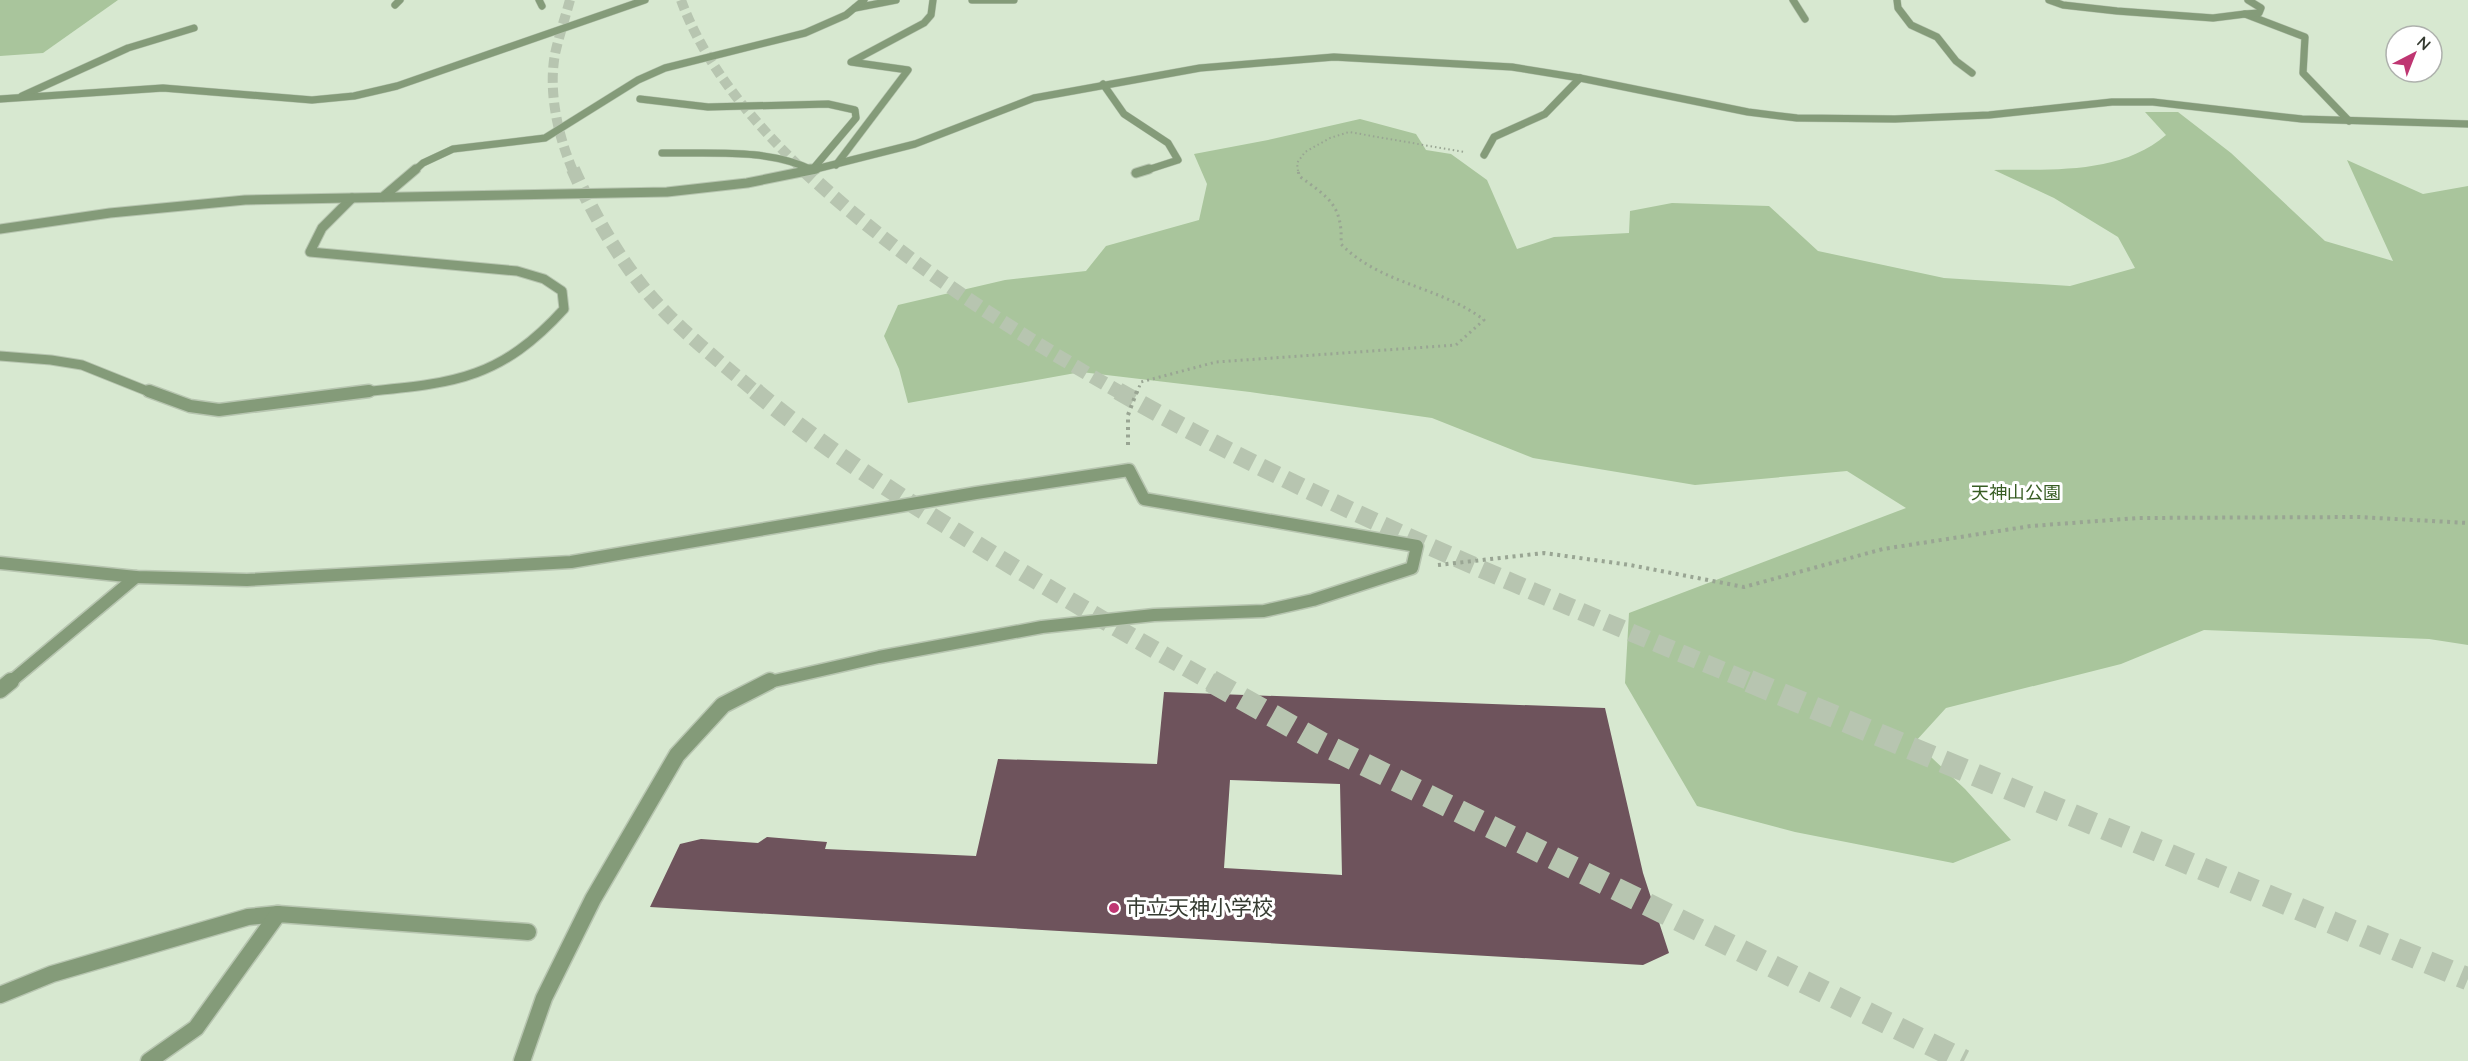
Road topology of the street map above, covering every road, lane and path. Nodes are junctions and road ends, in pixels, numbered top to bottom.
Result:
1 (645, 0) edge
2 (864, 0) edge
3 (896, 0) edge
4 (933, 0) edge
5 (972, 0) edge
6 (1014, 0) edge
7 (1793, 0) edge
8 (1897, 0) edge
9 (2049, 0) edge
10 (2248, 0) edge
11 (853, 8) junction
12 (2245, 14) junction
13 (1805, 19) dead end
14 (194, 28) dead end
15 (1972, 74) dead end
16 (1580, 78) junction
17 (1103, 84) junction
18 (22, 96) junction
19 (1, 98) edge
20 (640, 99) dead end
21 (2349, 121) junction
22 (2468, 124) edge
23 (662, 153) dead end
24 (1484, 155) joint
25 (836, 165) junction
26 (812, 170) junction
27 (1136, 173) dead end
28 (383, 197) junction
29 (352, 198) junction
30 (0, 229) edge
31 (0, 356) edge
32 (1129, 470) junction
33 (2468, 524) edge
34 (0, 563) edge
35 (1412, 568) junction
36 (136, 577) junction
37 (0, 690) edge
38 (278, 914) junction
39 (528, 932) dead end
40 (0, 995) edge
41 (149, 1061) edge
42 (522, 1061) edge

1 - 18 street
2 - 11 street
3 - 11 street
4 - 25 street
5 - 6 street
7 - 13 street
8 - 15 street
9 - 12 street
10 - 12 street
11 - 28 street
12 - 21 street
14 - 18 street
16 - 17 street
16 - 21 street
16 - 24 street
17 - 25 street
17 - 27 street
18 - 19 street
20 - 26 street
21 - 22 street
23 - 26 street
24 - 32 path
25 - 26 street
26 - 28 street
28 - 29 street
29 - 30 street
29 - 31 street
32 - 35 street
32 - 36 street
33 - 35 path
34 - 36 street
35 - 42 street
36 - 37 street
38 - 39 street
38 - 40 street
38 - 41 street

